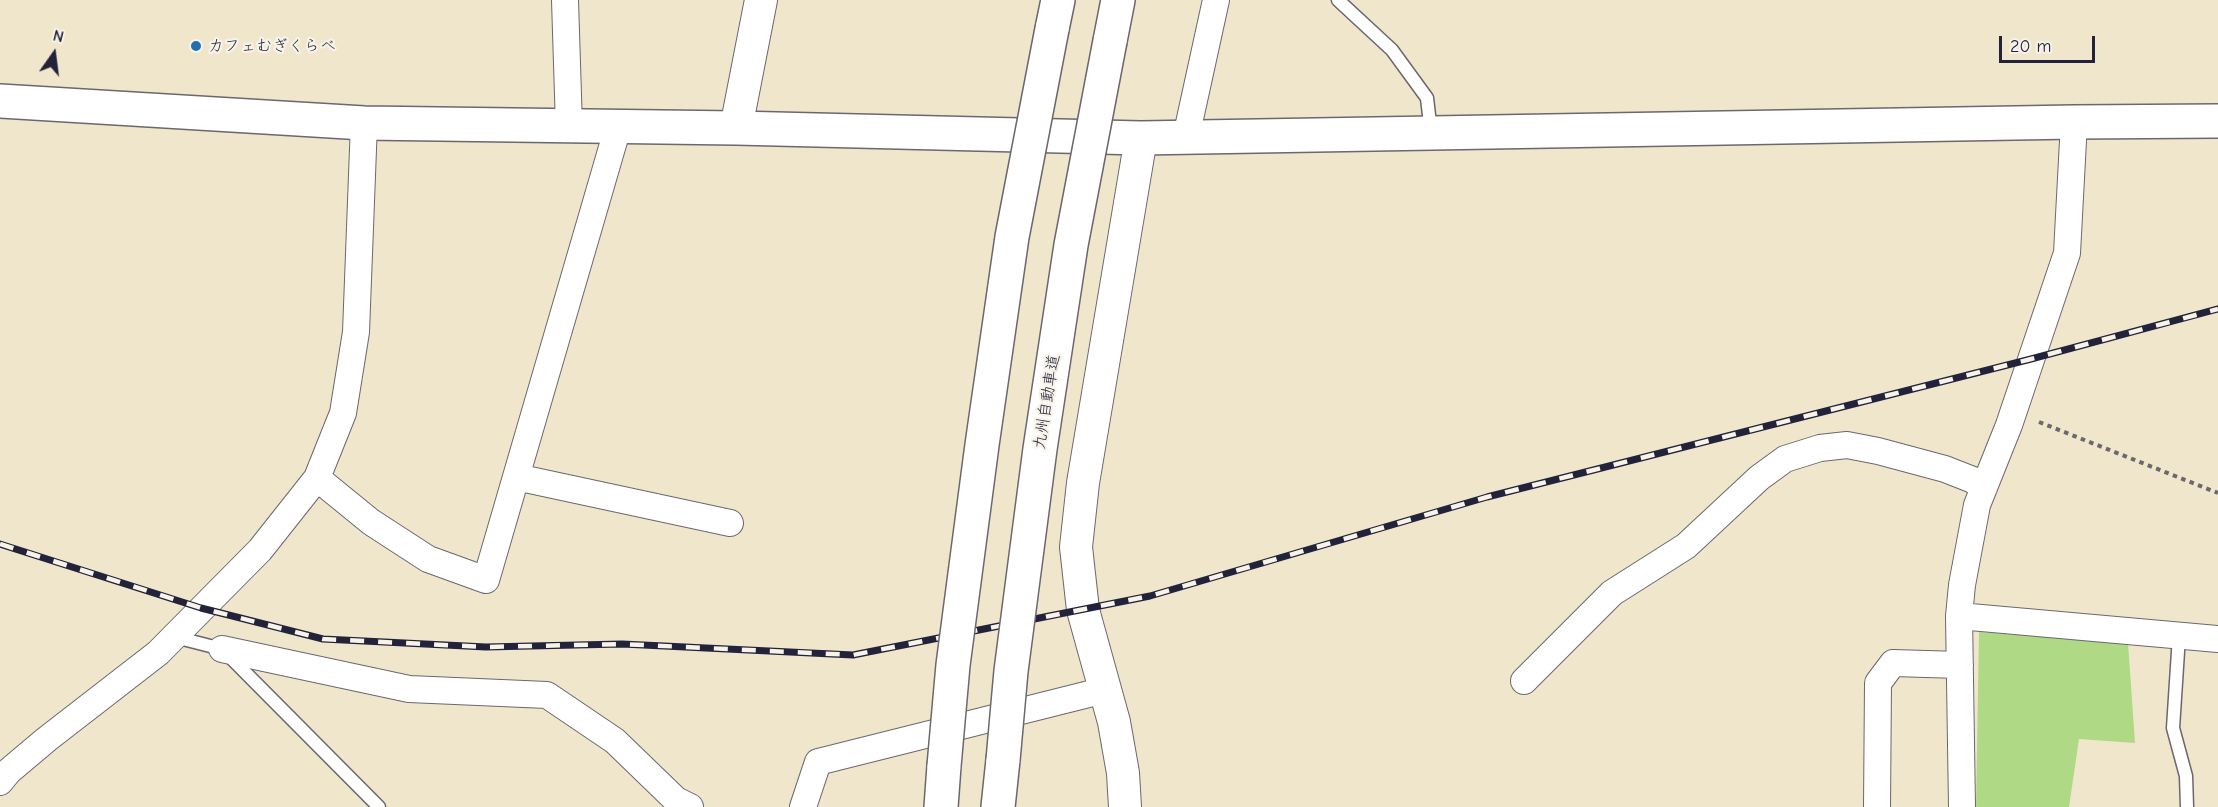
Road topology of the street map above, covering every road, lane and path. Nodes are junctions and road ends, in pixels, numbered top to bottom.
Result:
1 (565, 0) edge
2 (761, 0) edge
3 (1118, 0) edge
4 (1216, 0) edge
5 (1338, 0) edge
6 (1055, 14) edge
7 (0, 101) edge
8 (2218, 121) edge
9 (2074, 122) junction
10 (364, 123) junction
11 (569, 127) junction
12 (618, 128) junction
13 (736, 128) junction
14 (1431, 134) junction
15 (1186, 137) junction
16 (1141, 138) junction
17 (2013, 411) junction
18 (516, 477) junction
19 (317, 478) junction
20 (1984, 488) junction
21 (2218, 493) edge
22 (730, 523) dead end
23 (1959, 616) junction
24 (2179, 636) junction
25 (173, 637) junction
26 (2218, 639) edge
27 (222, 649) junction
28 (1960, 665) junction
29 (1524, 681) dead end
30 (1105, 690) junction
31 (0, 782) edge
32 (379, 807) edge
33 (690, 807) edge
34 (803, 807) edge
35 (941, 807) edge
36 (998, 807) edge
37 (1125, 807) edge
38 (1877, 807) edge
39 (1962, 807) edge
40 (2187, 807) edge

1 - 11 street
2 - 13 street
3 - 36 main road, 九州自動車道, bridge
4 - 15 street
5 - 14 lane
6 - 35 main road, bridge
7 - 10 main road
8 - 9 main road
9 - 14 main road
9 - 17 street
10 - 11 main road
10 - 19 street
11 - 12 main road
12 - 13 main road
12 - 18 street
13 - 16 main road
14 - 15 main road
15 - 16 main road
16 - 30 street
17 - 20 street
17 - 21 path
18 - 19 street
18 - 22 street
19 - 25 street
20 - 23 street
20 - 29 street
23 - 24 street
23 - 28 street
24 - 26 street
24 - 40 lane
25 - 27 lane
25 - 31 street
27 - 32 lane
27 - 33 street
28 - 38 street
28 - 39 street
30 - 34 street
30 - 37 street

